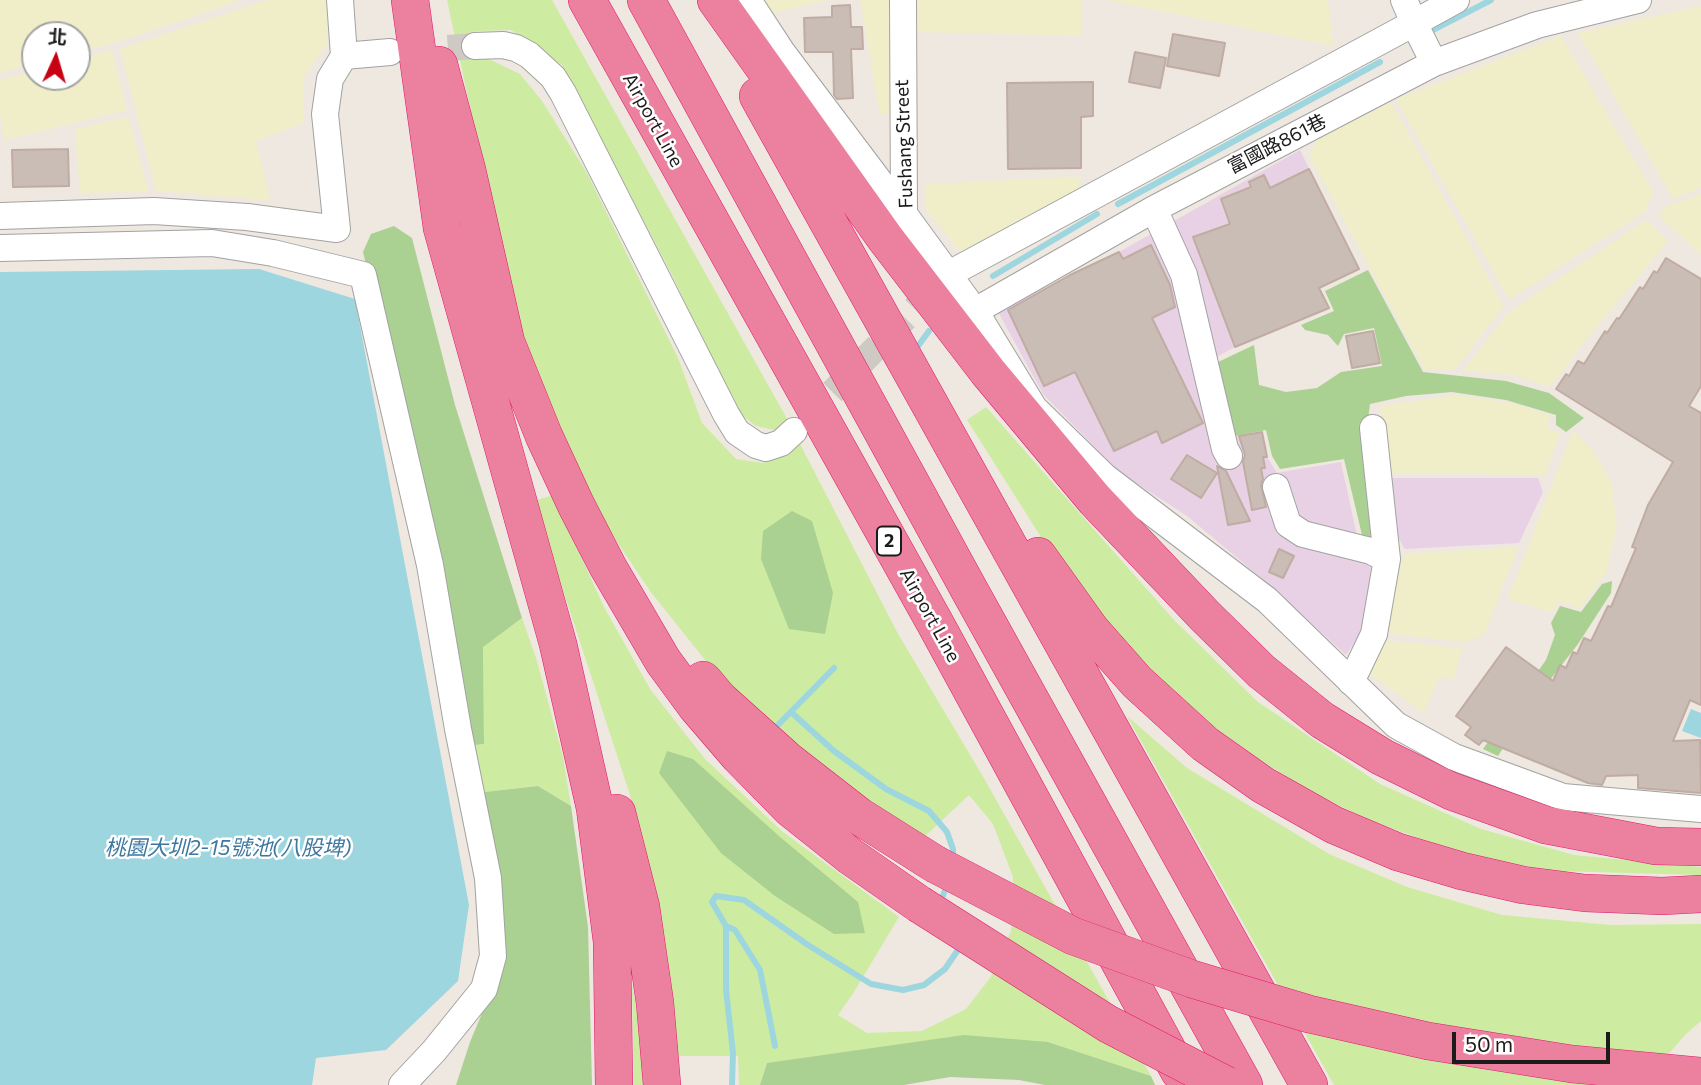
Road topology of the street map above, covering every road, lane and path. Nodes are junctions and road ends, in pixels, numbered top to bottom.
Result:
1 (340, 0) edge
2 (410, 0) edge
3 (421, 0) edge
4 (587, 0) edge
5 (646, 0) edge
6 (705, 0) edge
7 (716, 0) edge
8 (748, 0) edge
9 (903, 0) edge
10 (1456, 0) edge
11 (1639, 0) edge
12 (1409, 11) edge
13 (475, 46) tunnel mouth
14 (390, 52) tunnel mouth
15 (344, 56) junction
16 (1434, 63) junction
17 (1101, 192) junction
18 (1154, 209) junction
19 (904, 214) junction
20 (0, 216) edge
21 (1119, 228) junction
22 (0, 248) edge
23 (949, 274) junction
24 (975, 311) junction
25 (912, 372) junction
26 (1373, 428) dead end
27 (793, 431) tunnel mouth
28 (1230, 456) dead end
29 (1276, 487) dead end
30 (1387, 559) junction
31 (608, 566) junction
32 (558, 644) junction
33 (1351, 682) junction
34 (1701, 809) edge
35 (1701, 847) edge
36 (1701, 894) edge
37 (1701, 1052) edge
38 (1701, 1076) edge
39 (402, 1085) edge
40 (614, 1085) edge
41 (662, 1085) edge
42 (1187, 1085) edge
43 (1226, 1085) edge
44 (1244, 1085) edge
45 (1309, 1085) edge
46 (1670, 1085) edge

1 - 15 street
2 - 32 highway
3 - 31 highway
4 - 42 highway, Airport Line / 2
5 - 44 highway
6 - 25 highway
7 - 35 highway
8 - 19 street
9 - 19 street, Fushang Street
10 - 12 street
11 - 16 street, 富國路861巷
12 - 16 street
12 - 17 street
13 - 27 street
14 - 15 street
15 - 20 street
16 - 18 street, 富國路861巷
17 - 21 street
17 - 23 street
18 - 21 street, 富國路861巷
18 - 28 street
19 - 23 street, Fushang Street
21 - 24 street, 富國路861巷
22 - 39 street
23 - 24 street
24 - 33 street
25 - 36 highway
25 - 45 highway
26 - 30 street
29 - 30 street
30 - 33 street
31 - 38 highway, bridge
31 - 43 highway, bridge
32 - 40 highway
32 - 41 highway
33 - 34 street
37 - 46 highway

